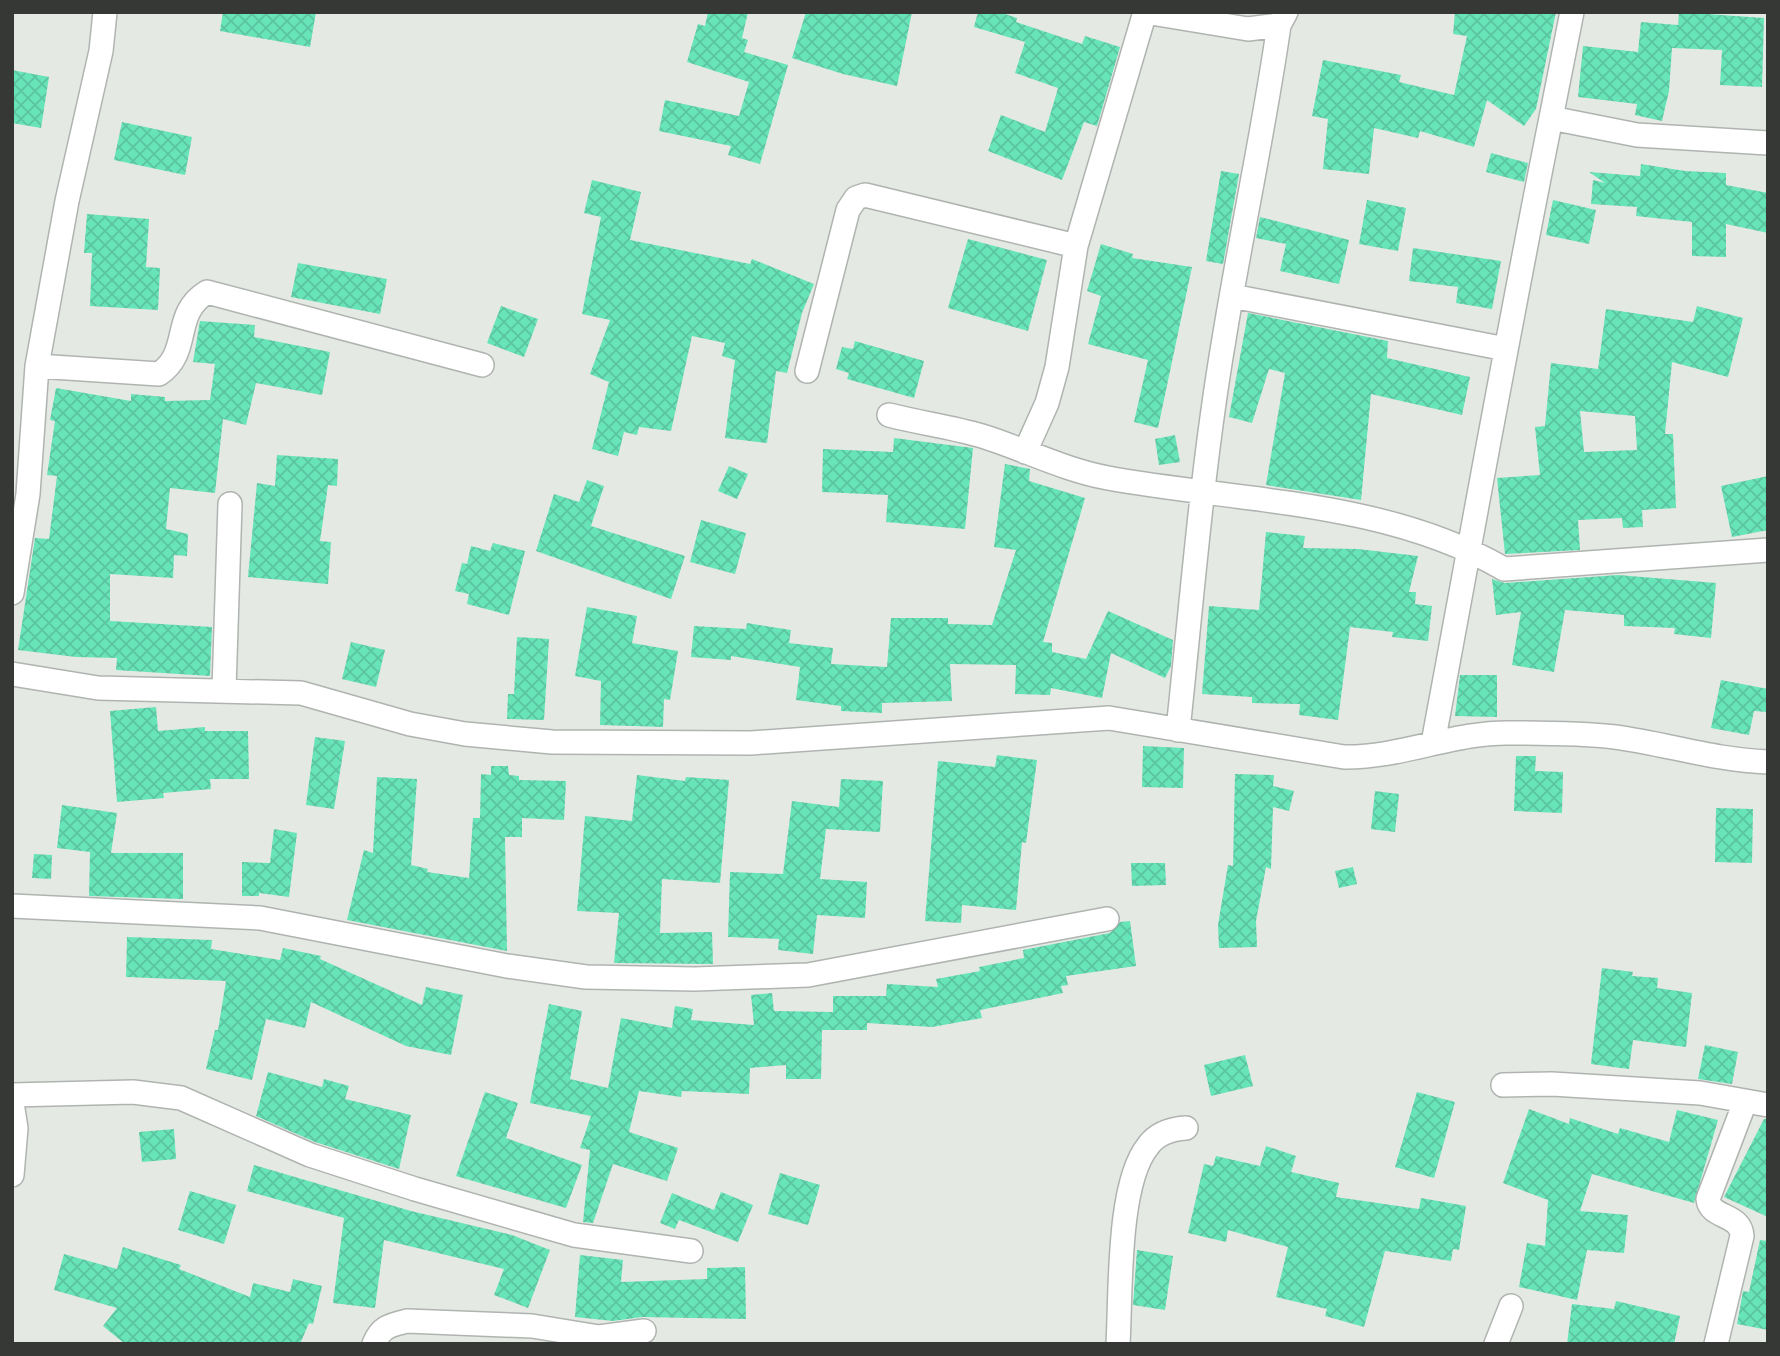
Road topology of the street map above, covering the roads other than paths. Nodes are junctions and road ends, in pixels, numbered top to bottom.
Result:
1 (105, 12) edge
2 (1572, 12) edge
3 (1282, 18) edge
4 (1551, 118) junction
5 (1768, 143) edge
6 (1076, 246) junction
7 (1232, 296) junction
8 (1506, 349) junction
9 (482, 365) dead end
10 (37, 366) junction
11 (807, 371) dead end
12 (889, 415) dead end
13 (1025, 452) junction
14 (1203, 491) junction
15 (230, 504) dead end
16 (1467, 548) junction
17 (1768, 550) edge
18 (12, 593) edge
19 (12, 674) edge
20 (224, 689) junction
21 (1178, 730) junction
22 (1433, 743) junction
23 (1768, 762) edge
24 (12, 906) edge
25 (1107, 919) dead end
26 (1503, 1085) dead end
27 (12, 1096) edge
28 (12, 1103) edge
29 (1757, 1103) edge
30 (14, 1127) edge
31 (1186, 1128) dead end
32 (12, 1175) edge
33 (691, 1251) dead end
34 (1511, 1306) dead end
35 (644, 1331) dead end
36 (374, 1344) edge
37 (1118, 1344) edge
38 (1496, 1344) edge
39 (1716, 1344) edge

1 - 10 street
2 - 4 street
3 - 6 street
3 - 7 street
4 - 5 street
4 - 8 street
6 - 11 street
6 - 13 street
7 - 8 street
7 - 14 street
8 - 16 street
9 - 10 street
10 - 18 street
12 - 13 street
13 - 14 street
14 - 16 street
14 - 21 street
15 - 20 street
16 - 17 street
16 - 22 street
19 - 20 street
20 - 21 street
21 - 22 street
22 - 23 street
24 - 25 street
26 - 29 street
27 - 33 street
28 - 30 street
29 - 39 street
30 - 32 street
31 - 37 street
34 - 38 street
35 - 36 street

